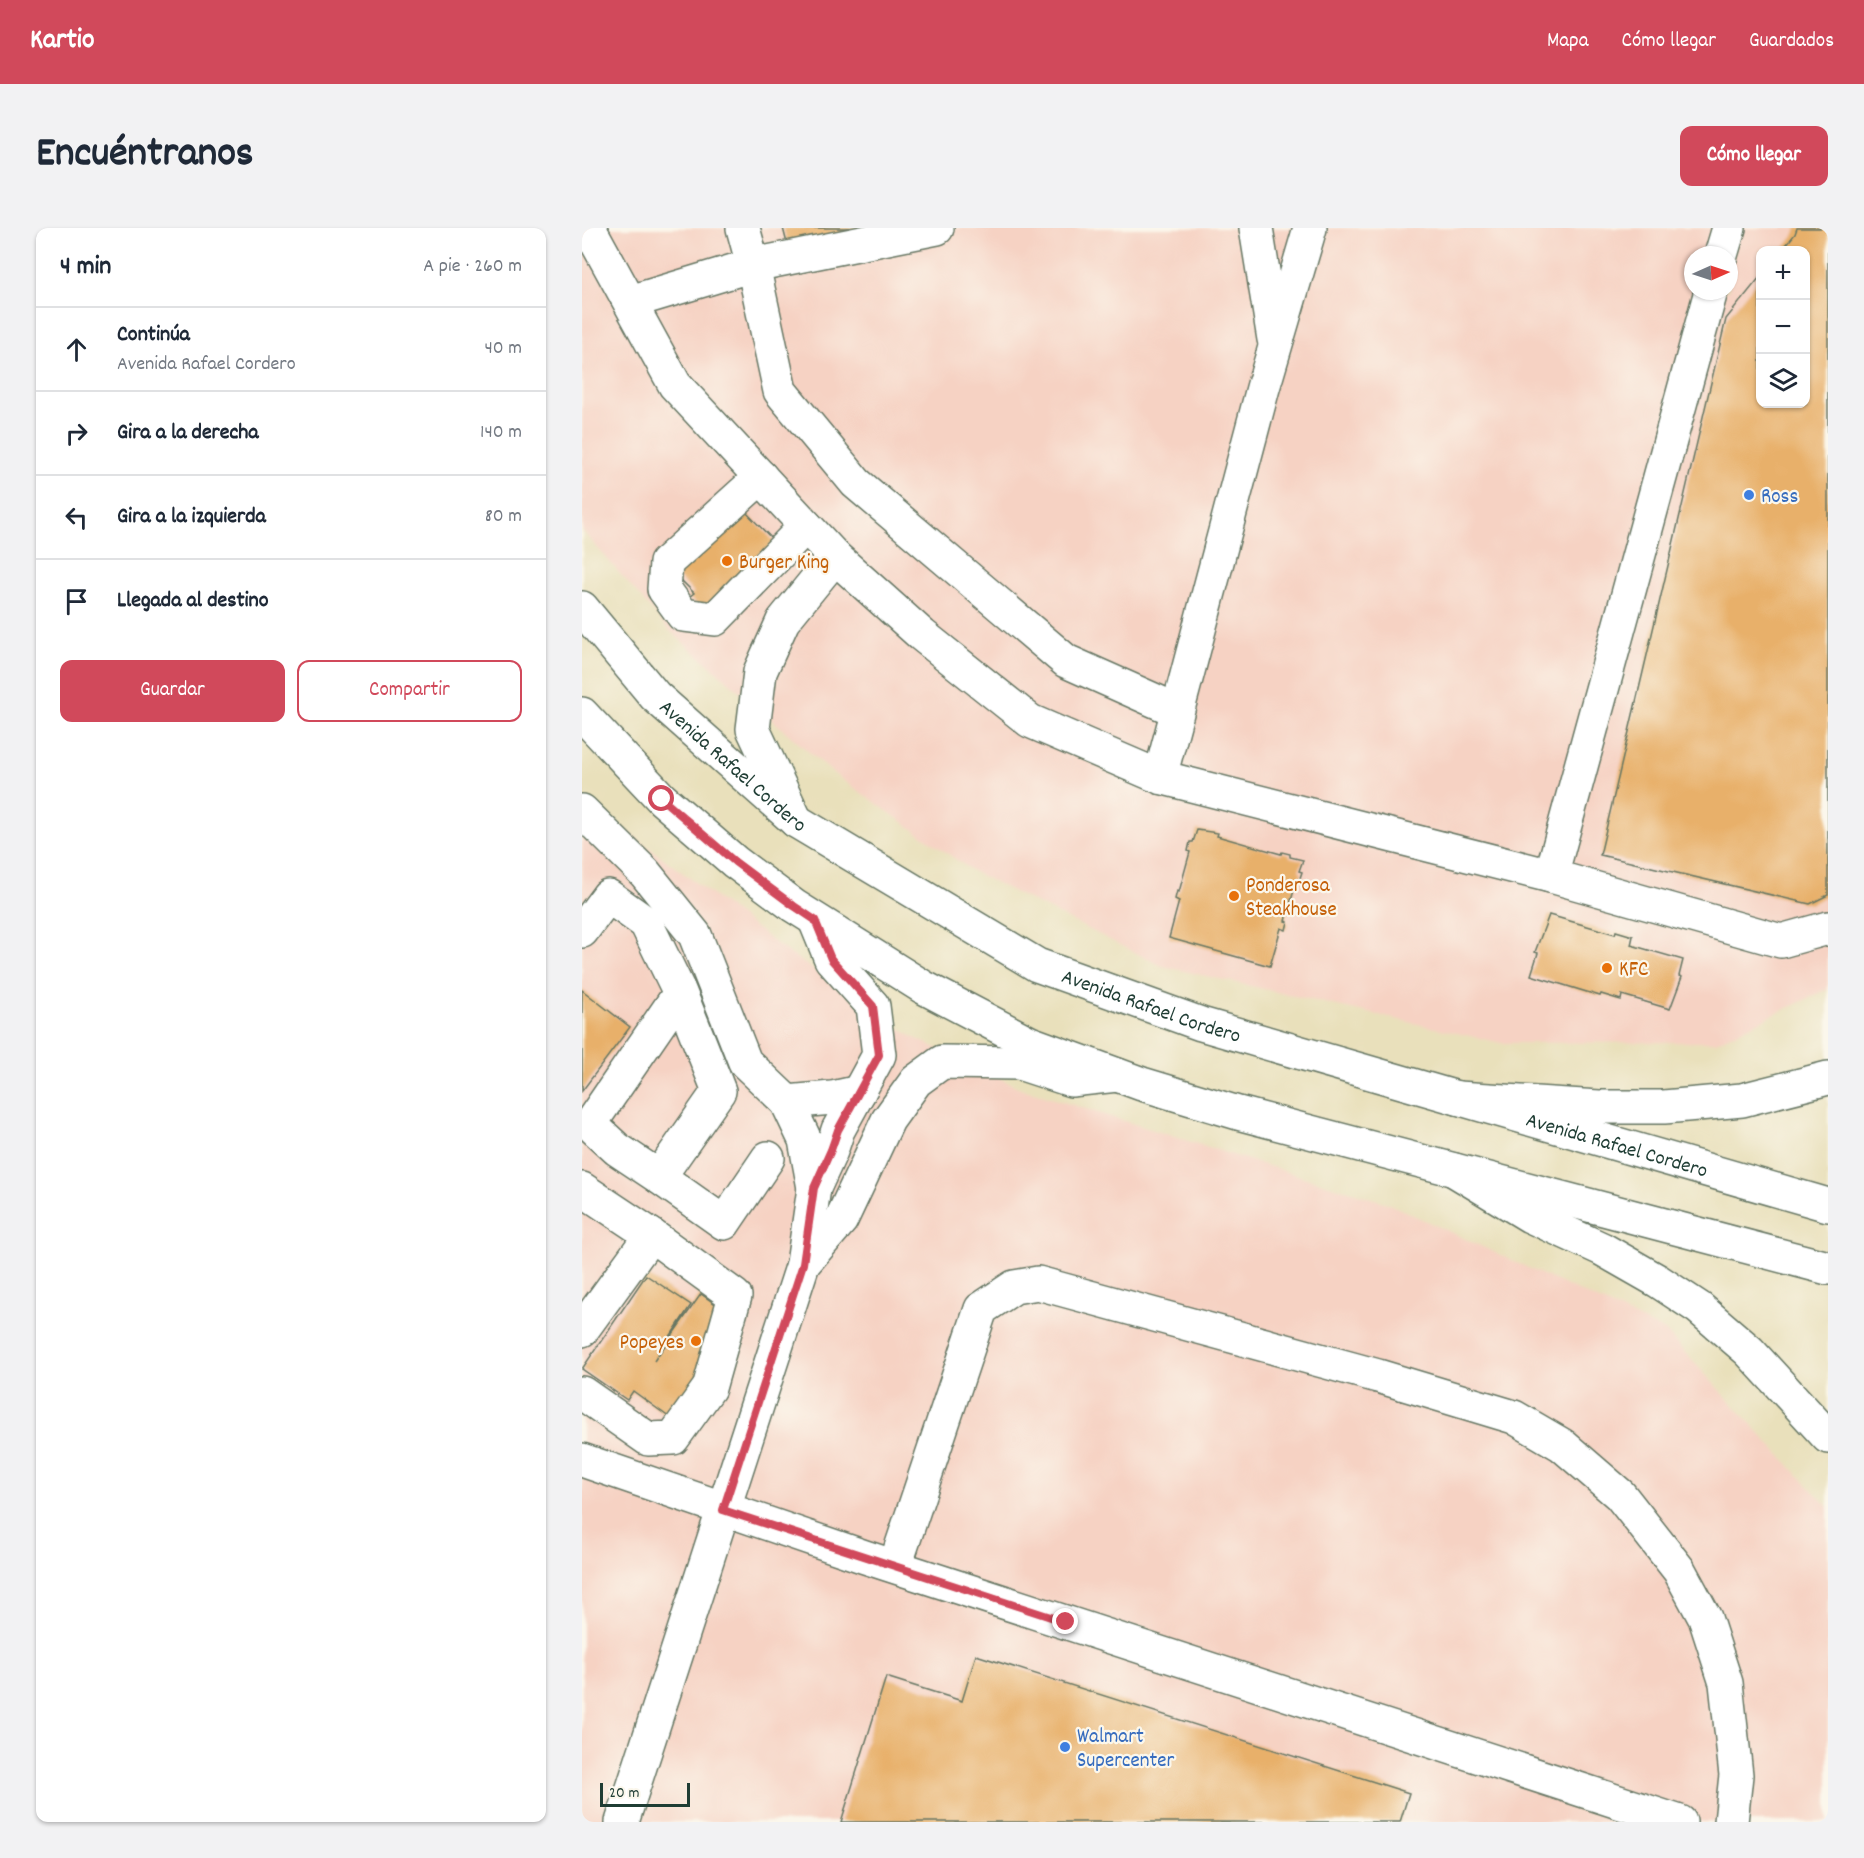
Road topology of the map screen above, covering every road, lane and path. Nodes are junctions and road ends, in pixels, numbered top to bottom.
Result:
1 (589, 228) edge
2 (743, 228) edge
3 (937, 228) edge
4 (1256, 228) edge
5 (1310, 228) edge
6 (1728, 228) edge
7 (1723, 246) edge
8 (753, 265) junction
9 (1709, 300) edge
10 (630, 302) junction
11 (1275, 346) junction
12 (761, 477) junction
13 (806, 526) junction
14 (835, 557) junction
15 (582, 608) edge
16 (1176, 710) junction
17 (582, 714) edge
18 (1160, 777) junction
19 (582, 811) edge
20 (796, 821) junction
21 (1551, 876) junction
22 (815, 920) junction
23 (1828, 928) edge
24 (582, 931) edge
25 (680, 993) junction
26 (1117, 1075) junction
27 (1828, 1078) edge
28 (859, 1092) junction
29 (1458, 1098) junction
30 (787, 1102) junction
31 (616, 1149) junction
32 (768, 1158) dead end
33 (1454, 1170) junction
34 (659, 1177) junction
35 (814, 1188) junction
36 (584, 1194) edge
37 (1828, 1205) edge
38 (651, 1235) junction
39 (803, 1264) junction
40 (1828, 1268) edge
41 (582, 1330) edge
42 (582, 1393) edge
43 (1828, 1437) edge
44 (582, 1460) edge
45 (723, 1510) junction
46 (896, 1566) junction
47 (621, 1822) edge
48 (1680, 1822) edge
49 (1731, 1822) edge

1 - 10 main road
2 - 8 main road
3 - 8 main road
4 - 11 main road
5 - 11 main road
6 - 7 main road
8 - 10 main road
8 - 16 main road
9 - 21 main road
10 - 12 main road
11 - 16 main road
12 - 13 main road
12 - 13 main road
13 - 14 main road
14 - 18 main road
14 - 20 main road
15 - 20 main road, Avenida Rafael Cordero
16 - 18 main road
17 - 22 main road
18 - 21 main road
19 - 30 main road
20 - 29 main road, Avenida Rafael Cordero
21 - 23 main road
22 - 26 main road
22 - 28 main road
24 - 25 main road
25 - 31 main road
25 - 34 main road
26 - 33 main road
26 - 39 main road
27 - 29 main road
28 - 30 main road
28 - 35 main road
29 - 37 main road, Avenida Rafael Cordero
30 - 35 main road
31 - 34 main road
31 - 36 main road
32 - 34 main road
33 - 40 main road
33 - 43 main road
35 - 39 main road
36 - 38 main road
38 - 41 main road
38 - 42 main road
39 - 45 main road
44 - 45 main road
45 - 46 main road
45 - 47 main road
46 - 48 main road
46 - 49 main road

